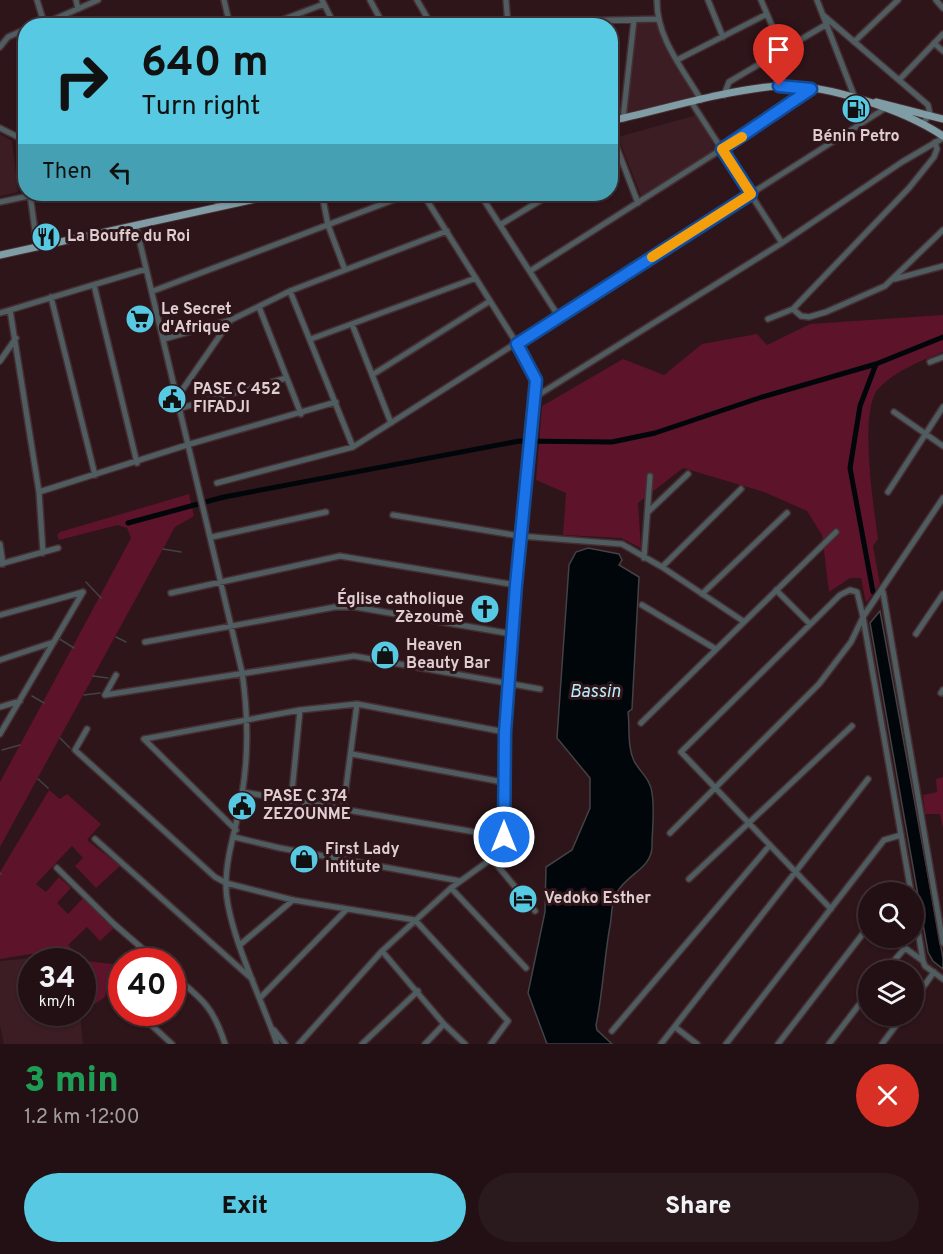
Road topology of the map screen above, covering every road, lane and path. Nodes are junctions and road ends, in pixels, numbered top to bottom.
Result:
1 (38, 0) edge
2 (76, 0) edge
3 (98, 0) edge
4 (224, 0) edge
5 (370, 0) edge
6 (417, 0) edge
7 (507, 0) edge
8 (657, 0) edge
9 (708, 0) edge
10 (761, 0) edge
11 (818, 0) edge
12 (898, 0) edge
13 (936, 0) edge
14 (323, 2) edge
15 (943, 8) edge
16 (78, 9) junction
17 (767, 14) junction
18 (823, 15) junction
19 (42, 18) edge
20 (58, 18) edge
21 (228, 18) edge
22 (285, 18) edge
23 (331, 18) edge
24 (380, 18) edge
25 (427, 18) edge
26 (508, 18) edge
27 (658, 19) junction
28 (634, 20) junction
29 (618, 21) edge
30 (827, 24) junction
31 (18, 33) edge
32 (943, 34) edge
33 (723, 37) junction
34 (855, 42) junction
35 (934, 43) junction
36 (0, 47) edge
37 (782, 50) junction
38 (943, 51) edge
39 (677, 60) junction
40 (900, 79) junction
41 (811, 89) junction
42 (724, 96) junction
43 (855, 98) junction
44 (701, 100) junction
45 (868, 102) junction
46 (693, 103) junction
47 (884, 109) junction
48 (930, 114) junction
49 (623, 118) junction
50 (618, 119) edge
51 (943, 119) edge
52 (923, 123) junction
53 (0, 128) edge
54 (943, 137) edge
55 (18, 138) edge
56 (935, 142) junction
57 (722, 149) junction
58 (618, 152) edge
59 (751, 194) junction
60 (18, 197) edge
61 (31, 201) edge
62 (217, 201) edge
63 (246, 201) edge
64 (323, 201) edge
65 (391, 201) edge
66 (428, 201) edge
67 (485, 201) edge
68 (539, 201) edge
69 (0, 202) edge
70 (638, 203) junction
71 (219, 207) junction
72 (328, 225) junction
73 (500, 225) junction
74 (136, 226) junction
75 (943, 230) edge
76 (447, 231) junction
77 (782, 243) junction
78 (37, 246) junction
79 (0, 255) edge
80 (943, 266) edge
81 (146, 269) junction
82 (345, 270) junction
83 (530, 271) junction
84 (476, 278) junction
85 (894, 280) junction
86 (94, 285) junction
87 (153, 291) junction
88 (290, 291) junction
89 (51, 297) junction
90 (490, 301) junction
91 (259, 307) junction
92 (793, 309) junction
93 (10, 310) junction
94 (0, 313) edge
95 (559, 317) junction
96 (768, 319) dead end
97 (231, 320) junction
98 (352, 324) junction
99 (16, 338) junction
100 (164, 339) junction
101 (311, 339) junction
102 (517, 344) junction
103 (943, 357) edge
104 (0, 361) edge
105 (930, 362) dead end
106 (372, 375) junction
107 (286, 378) junction
108 (178, 396) junction
109 (535, 397) junction
110 (336, 402) junction
111 (943, 407) edge
112 (181, 408) junction
113 (894, 412) dead end
114 (301, 414) junction
115 (391, 423) junction
116 (926, 433) junction
117 (190, 444) junction
118 (943, 446) edge
119 (353, 447) junction
120 (137, 463) junction
121 (688, 474) dead end
122 (95, 475) junction
123 (650, 476) dead end
124 (217, 483) dead end
125 (741, 489) dead end
126 (39, 492) junction
127 (888, 492) dead end
128 (943, 498) edge
129 (326, 512) dead end
130 (648, 512) junction
131 (787, 513) dead end
132 (393, 515) dead end
133 (836, 532) dead end
134 (520, 536) junction
135 (212, 537) junction
136 (0, 544) edge
137 (58, 549) dead end
138 (43, 553) junction
139 (644, 558) junction
140 (1, 564) edge
141 (662, 567) junction
142 (222, 580) junction
143 (516, 585) junction
144 (776, 590) junction
145 (883, 591) junction
146 (171, 593) dead end
147 (702, 594) junction
148 (943, 594) edge
149 (642, 606) dead end
150 (0, 615) edge
151 (863, 617) junction
152 (743, 621) junction
153 (233, 624) junction
154 (810, 624) junction
155 (512, 634) junction
156 (916, 634) dead end
157 (54, 642) junction
158 (145, 642) dead end
159 (714, 648) junction
160 (0, 660) edge
161 (242, 672) junction
162 (116, 675) dead end
163 (508, 684) junction
164 (540, 689) dead end
165 (20, 701) junction
166 (357, 704) junction
167 (0, 707) edge
168 (300, 710) junction
169 (249, 720) junction
170 (641, 723) dead end
171 (852, 726) dead end
172 (87, 729) dead end
173 (505, 732) junction
174 (0, 734) edge
175 (352, 754) junction
176 (868, 779) dead end
177 (504, 782) junction
178 (714, 787) junction
179 (243, 792) junction
180 (291, 802) junction
181 (343, 810) junction
182 (748, 822) junction
183 (236, 830) junction
184 (670, 833) dead end
185 (505, 835) junction
186 (901, 835) junction
187 (234, 837) junction
188 (95, 838) dead end
189 (770, 845) junction
190 (498, 854) junction
191 (492, 859) junction
192 (57, 868) dead end
193 (797, 872) junction
194 (689, 879) dead end
195 (460, 881) junction
196 (909, 882) edge
197 (226, 883) junction
198 (451, 888) junction
199 (294, 900) junction
200 (831, 909) junction
201 (346, 910) junction
202 (535, 911) dead end
203 (415, 920) junction
204 (858, 940) edge
205 (943, 943) edge
206 (241, 945) junction
207 (142, 948) edge
208 (382, 951) junction
209 (895, 960) edge
210 (922, 960) edge
211 (924, 962) edge
212 (526, 968) dead end
213 (934, 972) junction
214 (943, 979) edge
215 (253, 980) junction
216 (186, 986) edge
217 (924, 986) edge
218 (418, 991) junction
219 (260, 998) junction
220 (858, 1006) edge
221 (444, 1024) junction
222 (152, 1026) edge
223 (271, 1026) junction
224 (896, 1026) edge
225 (675, 1027) junction
226 (612, 1031) dead end
227 (301, 1043) edge
228 (172, 1044) edge
229 (225, 1044) edge
230 (277, 1044) edge
231 (285, 1044) edge
232 (362, 1044) edge
233 (425, 1044) edge
234 (465, 1044) edge
235 (492, 1044) edge
236 (661, 1044) edge
237 (697, 1044) edge
238 (726, 1044) edge
239 (778, 1044) edge
240 (829, 1044) edge
241 (882, 1044) edge

1 - 19 street
2 - 16 street
3 - 16 street
4 - 21 street
5 - 24 street
6 - 25 street
7 - 26 street
8 - 27 street
9 - 33 street
10 - 17 street
11 - 18 street
12 - 34 street
13 - 15 street
14 - 22 street
14 - 23 street
16 - 20 street
17 - 33 street
17 - 37 street
18 - 30 street
18 - 34 street
27 - 28 street
27 - 39 street
28 - 29 street
28 - 49 street
30 - 37 street
30 - 43 street
31 - 36 street
32 - 35 street
33 - 39 street
34 - 40 street
35 - 38 street
35 - 40 street
37 - 42 street
39 - 44 street
40 - 48 street
41 - 42 main road
41 - 43 main road
41 - 57 street
42 - 44 main road
43 - 45 main road
44 - 46 main road
45 - 47 main road
45 - 48 main road
46 - 49 main road
46 - 57 street
47 - 52 main road
47 - 59 street
48 - 51 main road
48 - 52 street
49 - 50 main road
52 - 54 main road
53 - 55 street
54 - 56 street
56 - 77 street
56 - 92 street
57 - 59 street
57 - 70 street
58 - 70 street
59 - 77 street
59 - 95 street
60 - 69 street
61 - 78 street
62 - 71 street
63 - 71 main road
64 - 72 street
65 - 72 street
66 - 76 street
67 - 73 street
68 - 73 street
70 - 83 street
71 - 74 main road
72 - 82 street
72 - 87 street
73 - 83 street
74 - 78 main road
74 - 81 street
75 - 85 street
76 - 82 street
76 - 84 street
77 - 109 street
78 - 79 main road
80 - 85 street
81 - 86 street
81 - 87 street
82 - 88 street
83 - 95 street
84 - 90 street
84 - 98 street
85 - 92 street
86 - 89 street
86 - 120 street
87 - 100 street
88 - 91 street
88 - 101 street
89 - 93 street
89 - 122 street
90 - 102 street
90 - 106 street
91 - 97 street
91 - 107 street
92 - 96 street
93 - 94 street
93 - 99 street
95 - 102 street
97 - 100 street
97 - 108 street
98 - 101 street
98 - 106 street
99 - 104 street
99 - 126 street
100 - 108 street
101 - 110 street
102 - 109 street
102 - 115 street
103 - 105 street
106 - 115 street
107 - 112 street
107 - 114 street
108 - 112 street
109 - 134 street
110 - 114 street
110 - 119 street
111 - 116 street
112 - 117 street
113 - 116 street
114 - 117 street
115 - 119 street
116 - 118 street
116 - 127 street
117 - 120 street
117 - 135 street
119 - 124 street
120 - 122 street
121 - 130 street
122 - 126 street
123 - 130 street
125 - 141 street
126 - 138 street
128 - 145 street
129 - 135 street
130 - 139 street
131 - 147 street
132 - 134 street
133 - 144 street
134 - 139 street
134 - 143 street
135 - 142 street
136 - 140 street
137 - 138 street
138 - 140 street
139 - 141 street
141 - 147 street
142 - 143 street
142 - 146 street
142 - 153 street
143 - 155 street
144 - 152 street
144 - 154 street
145 - 151 street
145 - 205 street
147 - 152 street
148 - 156 street
149 - 159 street
150 - 157 street
151 - 154 street
151 - 178 street
151 - 186 street
152 - 159 street
153 - 155 street
153 - 158 street
153 - 161 street
154 - 178 street
155 - 163 street
157 - 160 street
157 - 165 street
159 - 170 street
161 - 162 street
161 - 163 street
161 - 169 street
163 - 164 street
163 - 173 street
165 - 167 street
165 - 174 street
166 - 168 street
166 - 173 street
166 - 175 street
168 - 169 street
168 - 180 street
169 - 179 street
169 - 183 street
171 - 182 street
172 - 197 street
173 - 177 street
175 - 177 street
175 - 181 street
176 - 193 street
177 - 185 street
178 - 182 street
178 - 184 street
179 - 180 street
179 - 183 street
180 - 181 street
181 - 185 street
182 - 189 street
182 - 194 street
183 - 187 street
185 - 190 street
185 - 190 street
186 - 196 street
186 - 200 street
187 - 195 street
187 - 197 street
188 - 215 street
189 - 193 street
189 - 226 street
190 - 191 street
191 - 195 street
191 - 202 street
192 - 207 street
193 - 200 street
193 - 225 street
195 - 198 street
197 - 199 street
197 - 206 street
198 - 203 street
198 - 212 street
199 - 201 street
199 - 206 street
200 - 238 street
201 - 203 street
201 - 219 street
203 - 208 street
203 - 235 street
204 - 239 street
206 - 215 street
208 - 218 street
208 - 227 street
209 - 210 street
211 - 213 street
213 - 214 street
213 - 217 street
215 - 219 street
216 - 229 street
218 - 221 street
218 - 232 street
219 - 223 street
220 - 240 street
221 - 233 street
221 - 234 street
222 - 228 street
223 - 230 street
223 - 231 street
224 - 241 street
225 - 236 street
225 - 237 street

